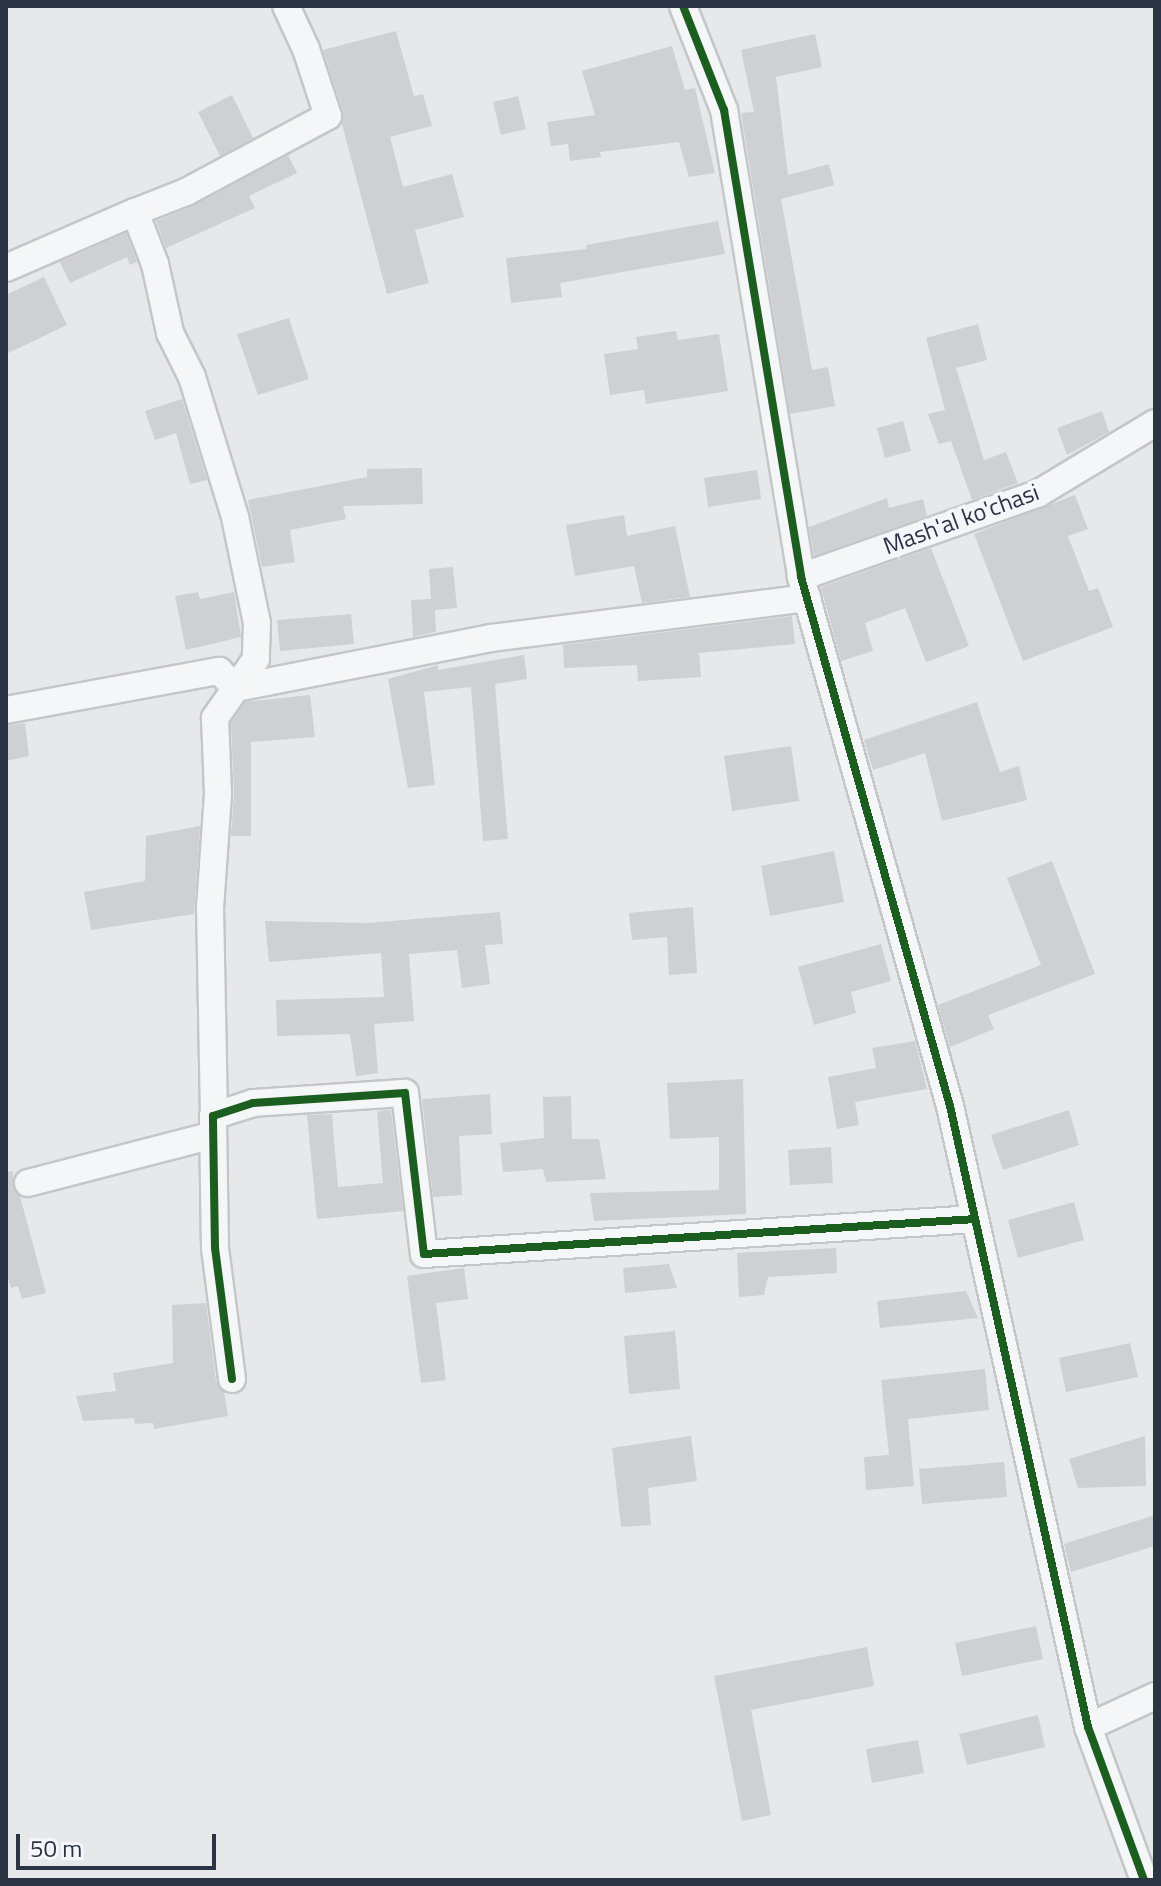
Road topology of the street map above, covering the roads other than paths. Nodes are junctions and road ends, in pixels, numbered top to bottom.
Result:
1 (286, 6) edge
2 (683, 6) edge
3 (135, 212) junction
4 (6, 268) edge
5 (1155, 423) edge
6 (804, 587) junction
7 (236, 688) junction
8 (6, 710) edge
9 (214, 1124) junction
10 (28, 1183) dead end
11 (975, 1219) junction
12 (232, 1379) dead end
13 (1155, 1696) edge
14 (1088, 1727) junction
15 (1144, 1880) edge

1 - 3 street
2 - 6 street
3 - 4 street
3 - 7 street
5 - 6 street, Mash'al ko'chasi
6 - 7 street, Mash'al ko'chasi
6 - 11 street
7 - 8 street
7 - 9 street
9 - 10 street
9 - 11 street
9 - 12 street
11 - 14 street
13 - 14 street
14 - 15 street

